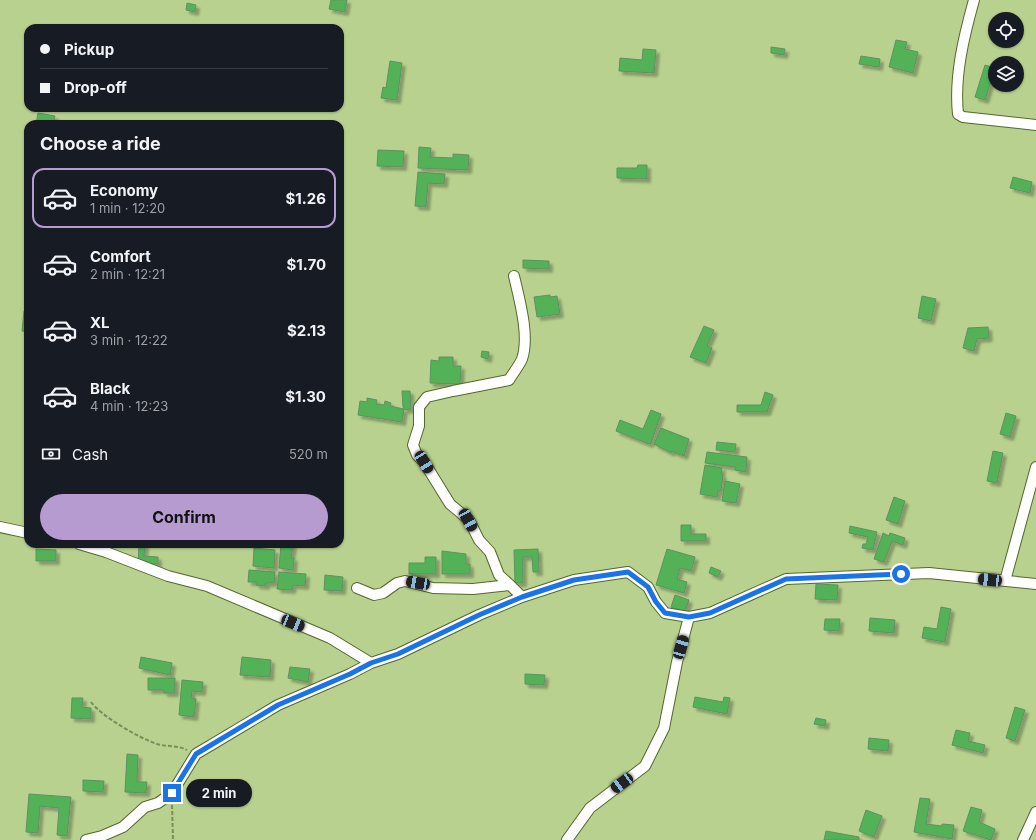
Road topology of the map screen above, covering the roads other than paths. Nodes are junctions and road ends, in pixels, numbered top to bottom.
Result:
1 (974, 0) edge
2 (1036, 125) edge
3 (514, 276) dead end
4 (1036, 467) edge
5 (0, 527) edge
6 (24, 532) edge
7 (92, 548) edge
8 (1005, 582) junction
9 (1036, 584) edge
10 (510, 585) junction
11 (357, 588) dead end
12 (522, 597) junction
13 (689, 617) junction
14 (371, 663) junction
15 (1036, 812) edge
16 (86, 840) edge
17 (567, 840) edge
18 (1023, 840) edge

1 - 2 street
3 - 10 street
4 - 8 street
5 - 6 street
7 - 14 street
8 - 9 street
8 - 13 street
10 - 11 street
10 - 12 street
12 - 13 street
12 - 14 street
13 - 17 street
14 - 16 street
15 - 18 street

